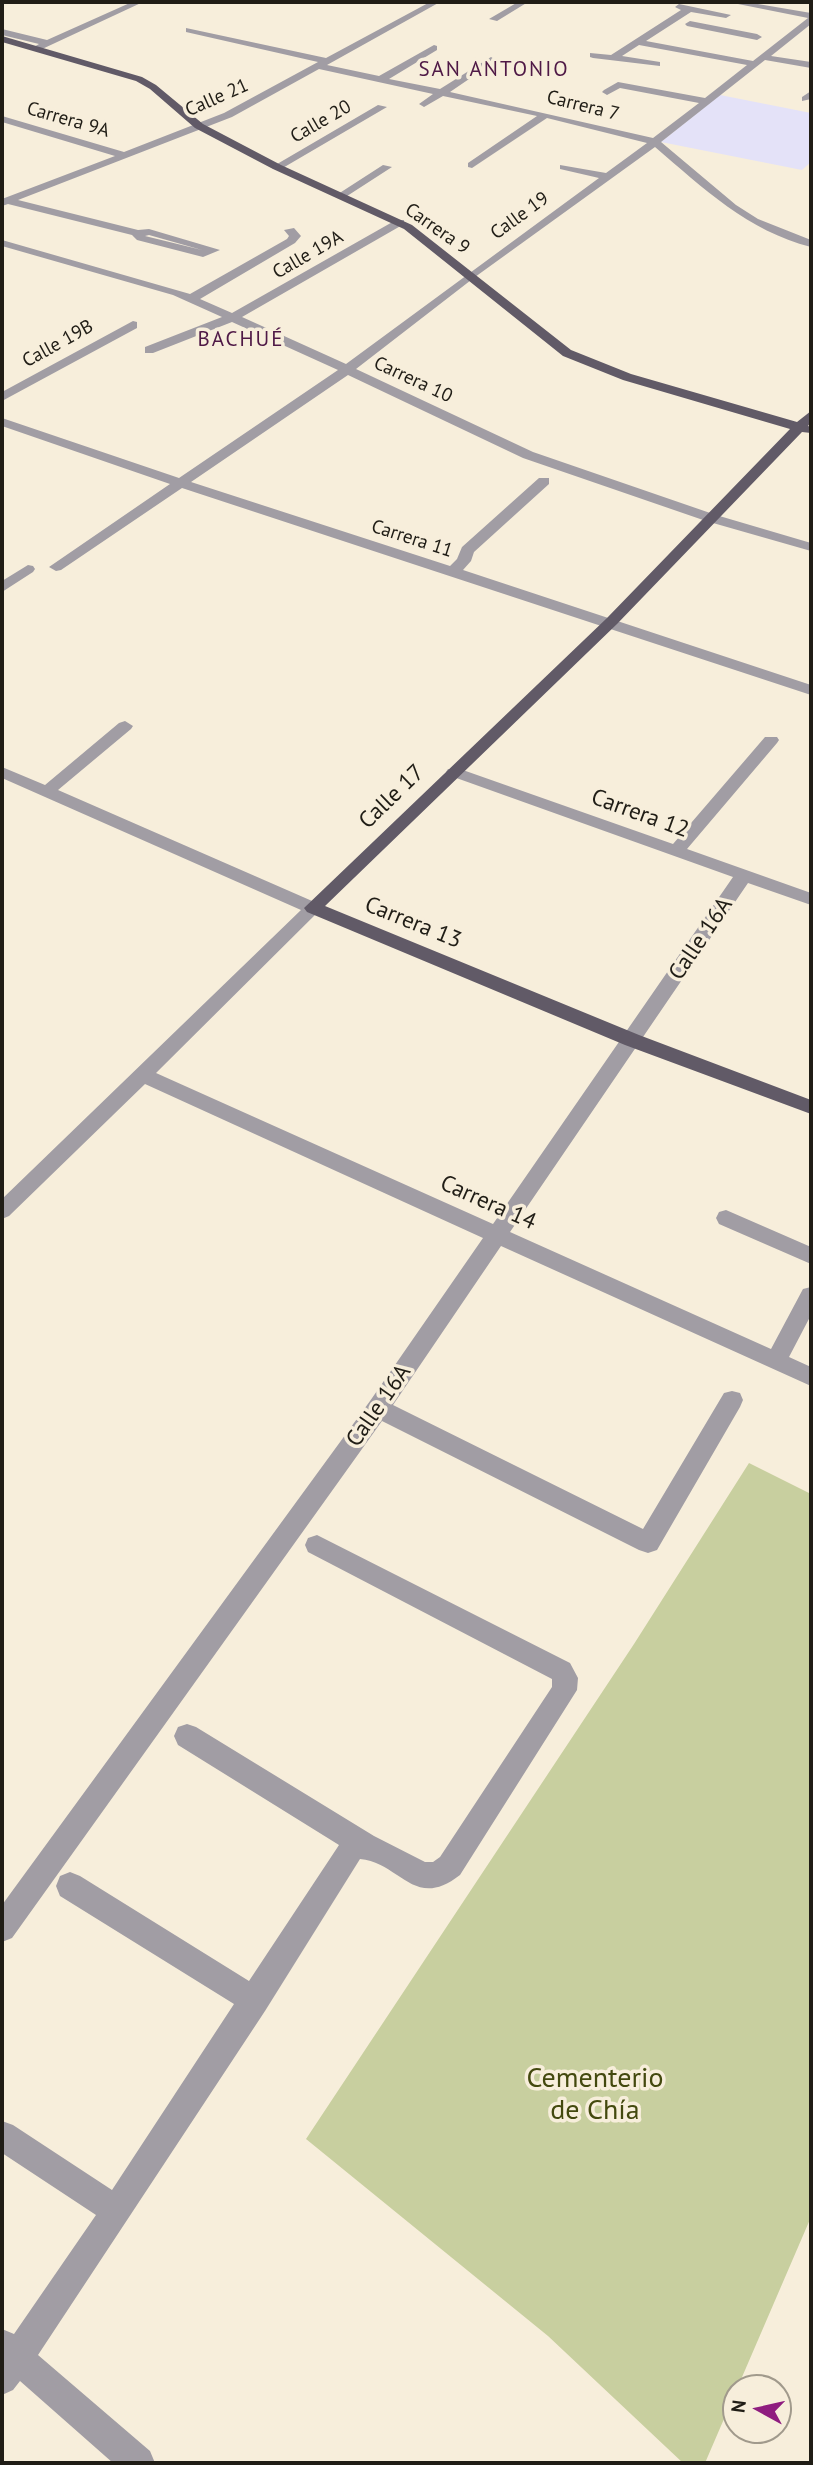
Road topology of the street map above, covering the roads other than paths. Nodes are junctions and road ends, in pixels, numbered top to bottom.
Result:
1 (139, 2) edge
2 (412, 2) edge
3 (524, 2) edge
4 (432, 4) edge
5 (735, 5) edge
6 (726, 15) junction
7 (811, 18) edge
8 (494, 19) dead end
9 (690, 24) dead end
10 (709, 28) junction
11 (189, 30) dead end
12 (2, 32) edge
13 (757, 37) dead end
14 (2, 39) edge
15 (638, 42) junction
16 (42, 46) junction
17 (434, 48) dead end
18 (593, 55) dead end
19 (614, 57) junction
20 (667, 57) dead end
21 (491, 60) dead end
22 (759, 60) junction
23 (322, 63) junction
24 (657, 64) junction
25 (811, 65) edge
26 (645, 72) dead end
27 (383, 78) junction
28 (442, 91) junction
29 (607, 92) dead end
30 (706, 101) junction
31 (424, 104) dead end
32 (382, 107) dead end
33 (545, 115) junction
34 (2, 119) edge
35 (199, 126) junction
36 (655, 142) junction
37 (124, 155) junction
38 (472, 165) dead end
39 (277, 167) junction
40 (387, 167) dead end
41 (564, 167) dead end
42 (607, 176) junction
43 (340, 196) junction
44 (5, 202) edge
45 (400, 222) junction
46 (138, 233) junction
47 (290, 236) dead end
48 (2, 243) edge
49 (811, 244) edge
50 (471, 275) junction
51 (191, 299) junction
52 (234, 317) junction
53 (133, 325) dead end
54 (149, 350) dead end
55 (346, 370) junction
56 (2, 397) edge
57 (811, 415) edge
58 (2, 422) edge
59 (805, 428) edge
60 (544, 481) dead end
61 (178, 484) junction
62 (711, 518) junction
63 (811, 547) edge
64 (56, 568) dead end
65 (28, 569) dead end
66 (452, 572) junction
67 (2, 588) edge
68 (611, 621) junction
69 (811, 690) edge
70 (125, 726) dead end
71 (771, 740) dead end
72 (454, 772) junction
73 (6, 779) edge
74 (47, 791) junction
75 (676, 851) junction
76 (744, 875) junction
77 (811, 899) edge
78 (313, 908) junction
79 (632, 1040) junction
80 (143, 1075) junction
81 (811, 1107) edge
82 (2, 1210) edge
83 (726, 1218) dead end
84 (498, 1237) junction
85 (811, 1255) edge
86 (811, 1295) edge
87 (776, 1361) junction
88 (811, 1377) edge
89 (732, 1400) dead end
90 (378, 1408) junction
91 (317, 1545) dead end
92 (187, 1737) dead end
93 (364, 1845) junction
94 (69, 1886) dead end
95 (2, 1928) edge
96 (255, 2001) junction
97 (2, 2136) edge
98 (116, 2211) junction
99 (7, 2361) edge
100 (138, 2463) edge

1 - 16 street
2 - 4 street
3 - 8 street
4 - 23 street, Calle 21
5 - 6 street
5 - 7 street
6 - 10 street
6 - 15 street
7 - 22 street, Calle 19
9 - 10 street
10 - 13 street
11 - 23 street, Carrera 7
12 - 16 street
14 - 16 main road, Carrera 9
15 - 19 street
15 - 22 street
16 - 35 main road, Carrera 9
17 - 27 street
18 - 19 street
19 - 24 street
20 - 24 street
21 - 28 street
22 - 25 street
22 - 30 street, Calle 19
23 - 27 street, Carrera 7
23 - 35 street, Calle 21
24 - 26 street
27 - 28 street, Carrera 7
28 - 31 street
28 - 33 street, Carrera 7
29 - 30 street
30 - 36 street, Calle 19
32 - 39 street, Calle 20
33 - 36 street, Carrera 7
33 - 38 street
34 - 37 street, Carrera 9A
35 - 37 street, Calle 21
35 - 39 main road, Carrera 9
36 - 42 street, Calle 19
36 - 49 street, Carrera 7
37 - 44 street, Calle 21
39 - 43 main road, Carrera 9
40 - 43 street
41 - 42 street
42 - 50 street, Calle 19
43 - 45 main road, Carrera 9
44 - 46 street
45 - 50 main road, Carrera 9
45 - 52 street, Calle 19A
46 - 46 street
47 - 51 street
48 - 51 street, Carrera 10
50 - 55 street, Calle 19
50 - 59 main road, Carrera 9
51 - 52 street, Carrera 10
52 - 54 street, Calle 19A
52 - 55 street, Carrera 10
53 - 56 street, Calle 19B
55 - 61 street, Calle 19
55 - 62 street, Carrera 10
57 - 59 main road, Calle 17
58 - 61 street, Carrera 11
59 - 62 main road, Calle 17
60 - 66 street
61 - 64 street, Calle 19
61 - 66 street, Carrera 11
62 - 63 street, Carrera 10
62 - 68 main road, Calle 17
65 - 67 street
66 - 68 street, Carrera 11
68 - 69 street, Carrera 11
68 - 72 main road, Calle 17
70 - 74 street
71 - 75 street
72 - 75 street, Carrera 12
72 - 78 main road, Calle 17
73 - 74 street, Carrera 13
74 - 78 street, Carrera 13
75 - 76 street, Carrera 12
76 - 77 street, Carrera 12
76 - 79 street, Calle 16A
78 - 79 main road, Carrera 13
78 - 80 street, Calle 17
79 - 81 main road, Carrera 13
79 - 84 street, Calle 16A
80 - 82 street, Calle 17
80 - 84 street, Carrera 14
83 - 85 street
84 - 87 street, Carrera 14
84 - 90 street, Calle 16A
86 - 87 street
87 - 88 street, Carrera 14
89 - 90 street
90 - 95 street, Calle 16A
91 - 93 street
92 - 93 street
93 - 96 street
94 - 96 street
96 - 98 street
97 - 98 street
98 - 99 street
99 - 100 street

